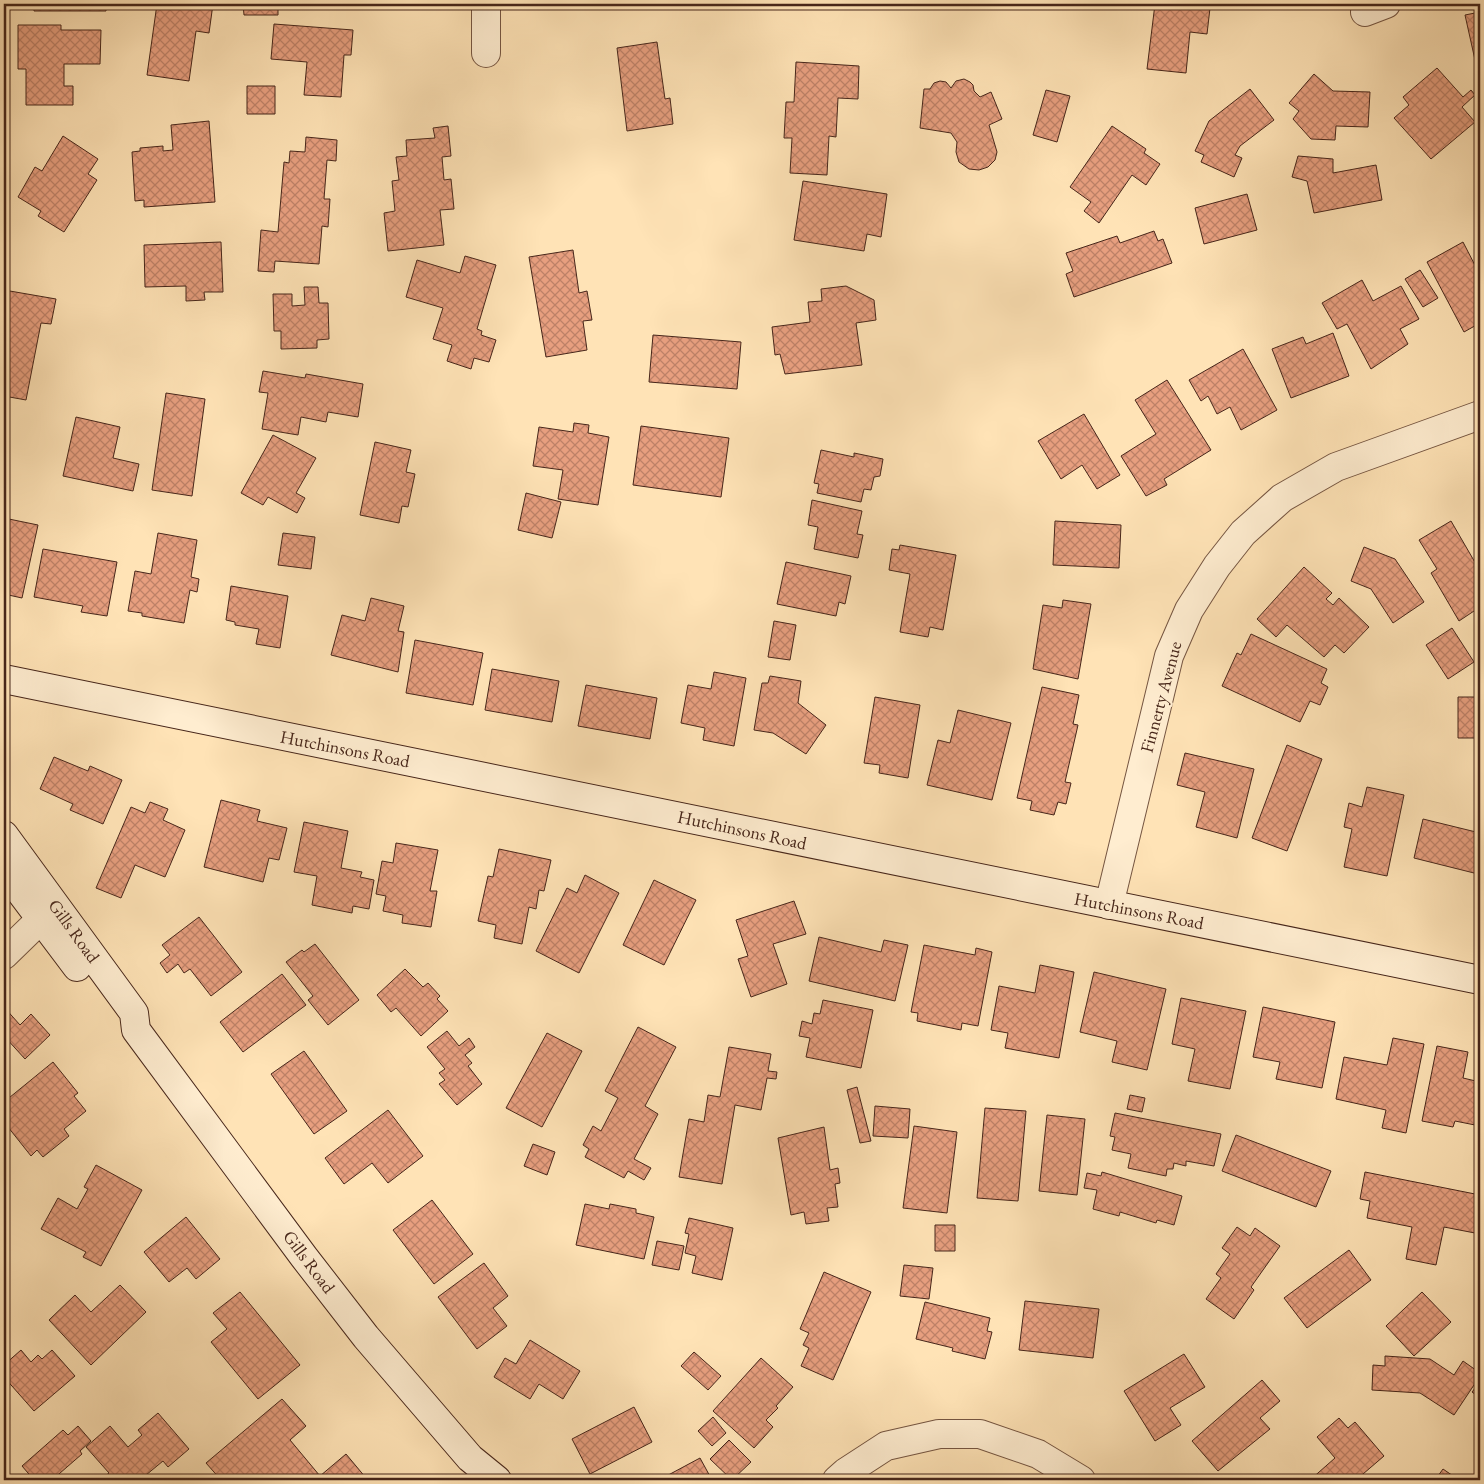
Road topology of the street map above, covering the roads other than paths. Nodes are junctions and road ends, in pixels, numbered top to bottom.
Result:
1 (486, 4) edge
2 (486, 53) dead end
3 (1480, 415) edge
4 (4, 679) edge
5 (4, 835) edge
6 (4, 870) edge
7 (1109, 905) junction
8 (41, 920) junction
9 (4, 955) edge
10 (1480, 980) edge
11 (136, 1030) junction
12 (496, 1480) edge
13 (837, 1480) edge
14 (1081, 1480) edge

1 - 2 street
3 - 7 street, Finnerty Avenue
4 - 7 street, Hutchinsons Road
5 - 11 street, Gills Road
6 - 8 street, Gills Road
7 - 10 street, Hutchinsons Road
8 - 9 street
8 - 11 street, Gills Road
11 - 12 street, Gills Road
13 - 14 street

